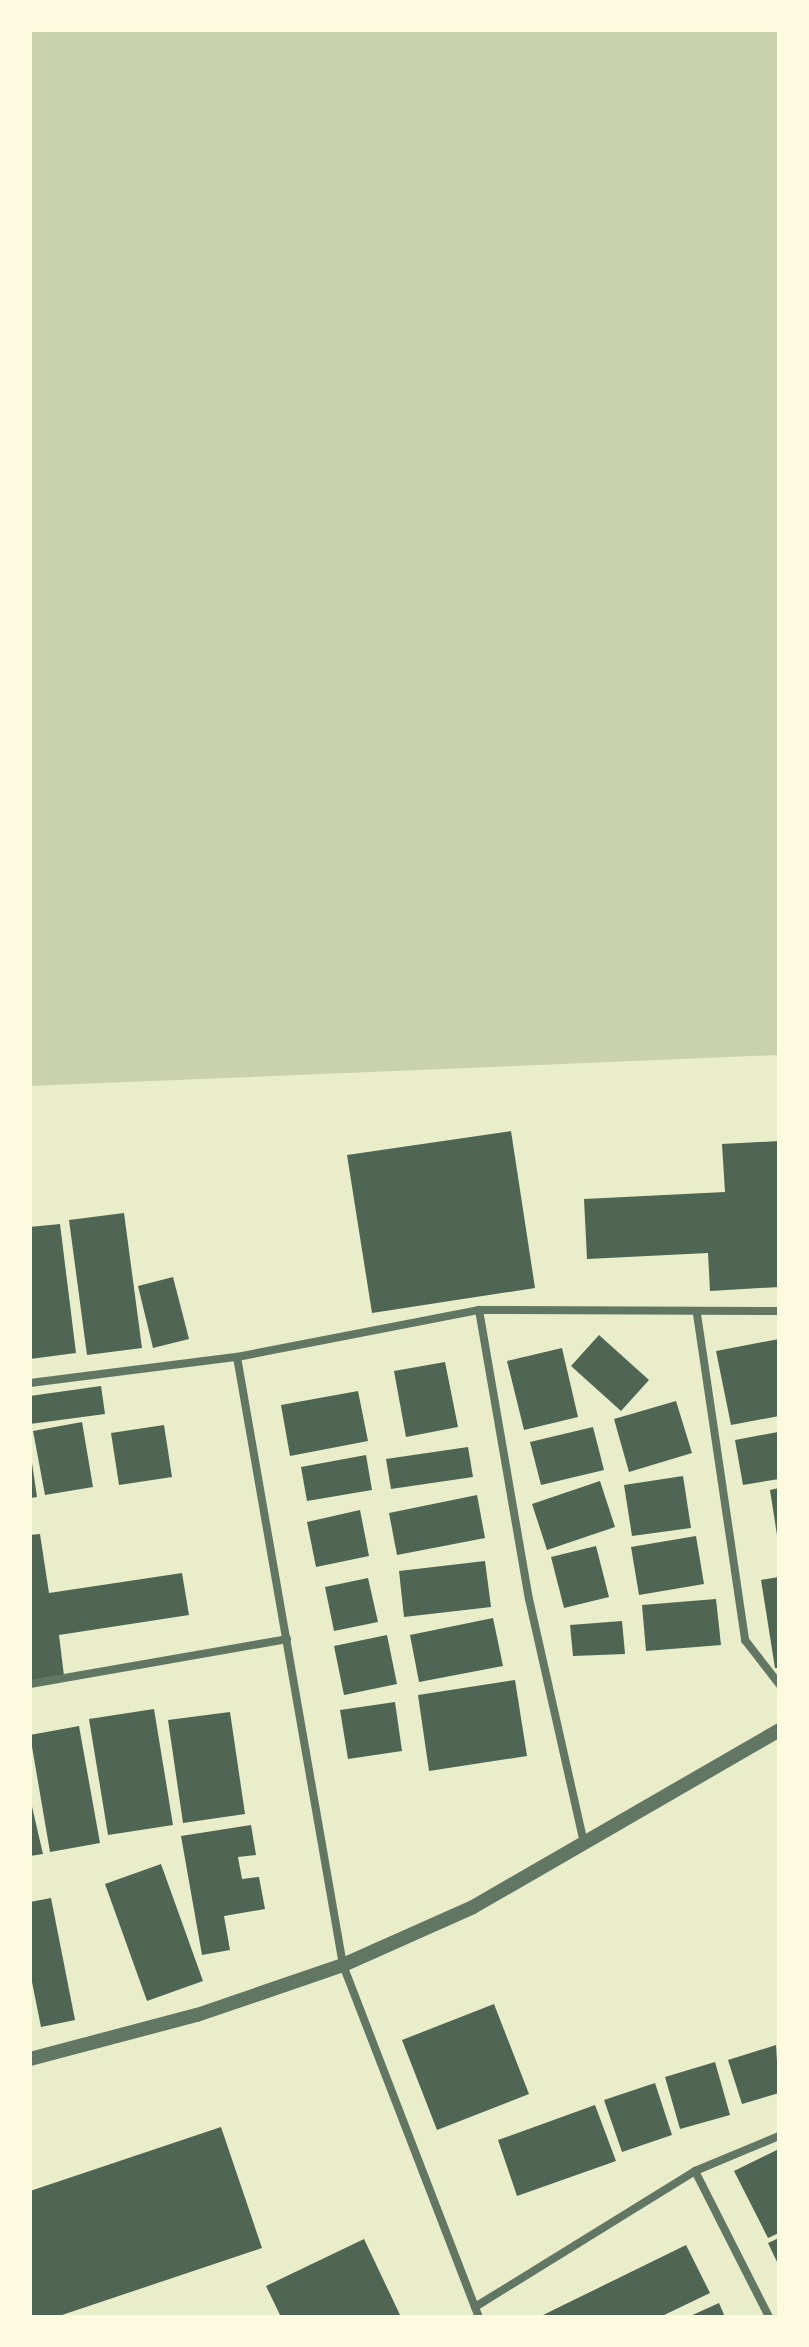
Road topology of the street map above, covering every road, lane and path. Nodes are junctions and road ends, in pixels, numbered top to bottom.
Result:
1 (479, 1310) junction
2 (779, 1311) edge
3 (697, 1314) junction
4 (237, 1357) junction
5 (30, 1383) edge
6 (287, 1639) junction
7 (30, 1684) edge
8 (779, 1684) edge
9 (779, 1730) edge
10 (584, 1843) junction
11 (343, 1965) junction
12 (30, 2059) edge
13 (779, 2136) edge
14 (695, 2171) junction
15 (475, 2307) junction
16 (479, 2317) edge
17 (769, 2317) edge

1 - 3 street
1 - 4 street
1 - 10 street
2 - 3 street
3 - 8 street
4 - 5 street
4 - 6 street
6 - 7 street
6 - 11 street
9 - 10 street
10 - 11 street
11 - 12 street
11 - 15 street
13 - 14 street
14 - 15 street
14 - 17 street
15 - 16 street

